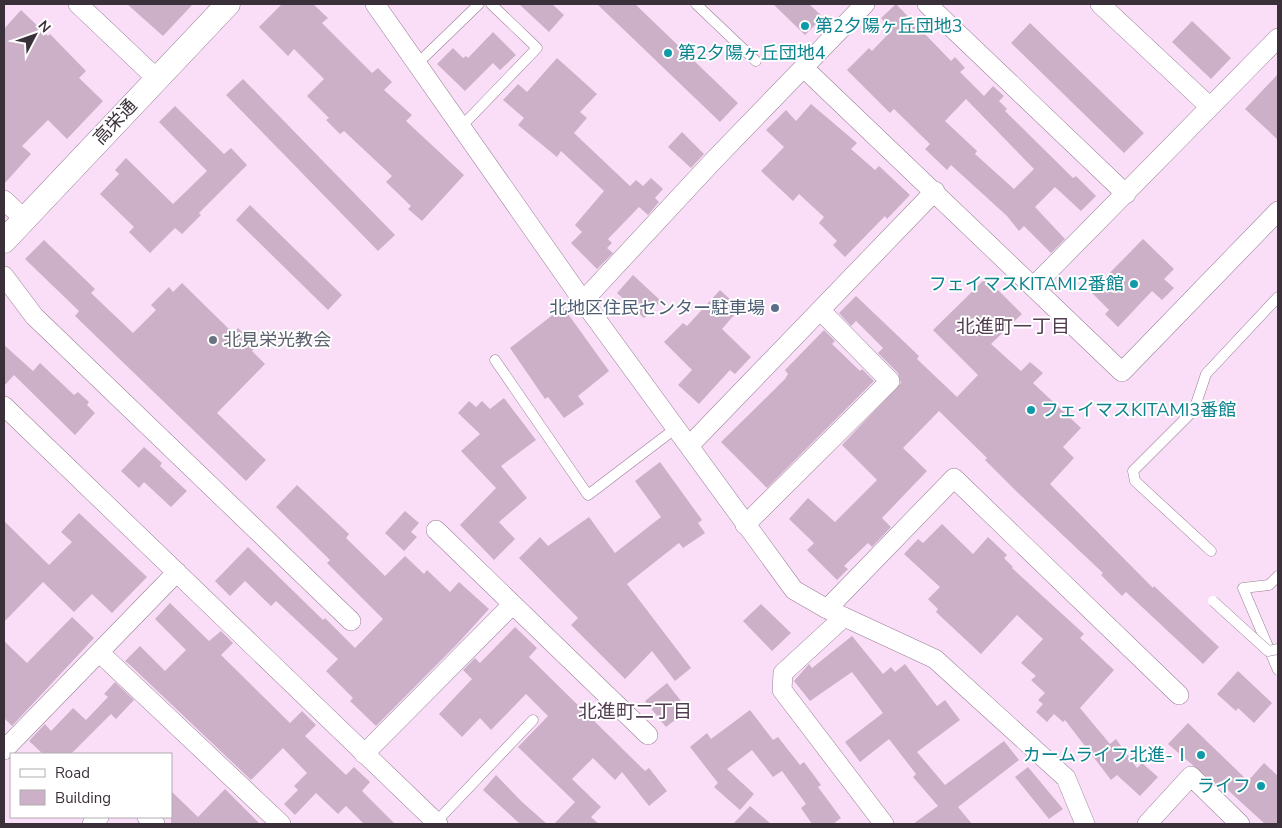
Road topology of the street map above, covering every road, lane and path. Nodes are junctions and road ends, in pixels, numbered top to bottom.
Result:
1 (78, 4) edge
2 (228, 4) edge
3 (375, 4) edge
4 (479, 4) edge
5 (491, 4) edge
6 (696, 4) edge
7 (865, 4) edge
8 (927, 4) edge
9 (1100, 4) edge
10 (1278, 38) edge
11 (756, 62) dead end
12 (418, 64) junction
13 (804, 68) junction
14 (156, 78) junction
15 (1210, 107) junction
16 (462, 126) junction
17 (935, 191) junction
18 (1126, 194) junction
19 (4, 200) edge
20 (1278, 211) edge
21 (24, 219) junction
22 (4, 241) edge
23 (4, 276) edge
24 (1034, 286) junction
25 (1278, 297) edge
26 (583, 300) junction
27 (821, 311) junction
28 (495, 360) dead end
29 (4, 406) edge
30 (676, 428) junction
31 (689, 446) junction
32 (746, 525) junction
33 (436, 530) dead end
34 (1211, 551) dead end
35 (177, 572) junction
36 (1278, 576) edge
37 (1214, 601) dead end
38 (512, 605) junction
39 (827, 609) junction
40 (844, 617) junction
41 (351, 621) dead end
42 (1278, 649) edge
43 (100, 653) junction
44 (1278, 670) edge
45 (1179, 695) dead end
46 (532, 720) dead end
47 (648, 735) dead end
48 (4, 750) edge
49 (364, 754) junction
50 (437, 823) edge
51 (281, 824) edge
52 (884, 824) edge
53 (1085, 824) edge
54 (1147, 824) edge
55 (1240, 824) edge

1 - 14 street
2 - 14 street, 高栄通
3 - 12 street
4 - 12 lane
5 - 16 lane
6 - 11 lane
7 - 13 street
8 - 18 street
9 - 15 street
10 - 15 street
12 - 16 street
13 - 17 street
13 - 26 street
14 - 21 street, 高栄通
15 - 18 street
16 - 26 street
17 - 24 street
17 - 27 street
18 - 24 street
19 - 21 street
20 - 24 street
21 - 22 street, 高栄通
23 - 41 street
25 - 34 lane
26 - 30 street
27 - 31 street
27 - 32 street
28 - 30 lane
29 - 35 street
30 - 31 street
31 - 32 street
32 - 39 street
33 - 38 street
35 - 43 street
35 - 49 street
36 - 44 lane
37 - 42 lane, bridge
38 - 47 street
38 - 49 street
39 - 40 street
39 - 45 street
40 - 52 street
40 - 53 street
43 - 48 street
43 - 51 street
46 - 50 lane
49 - 50 street
54 - 55 street

